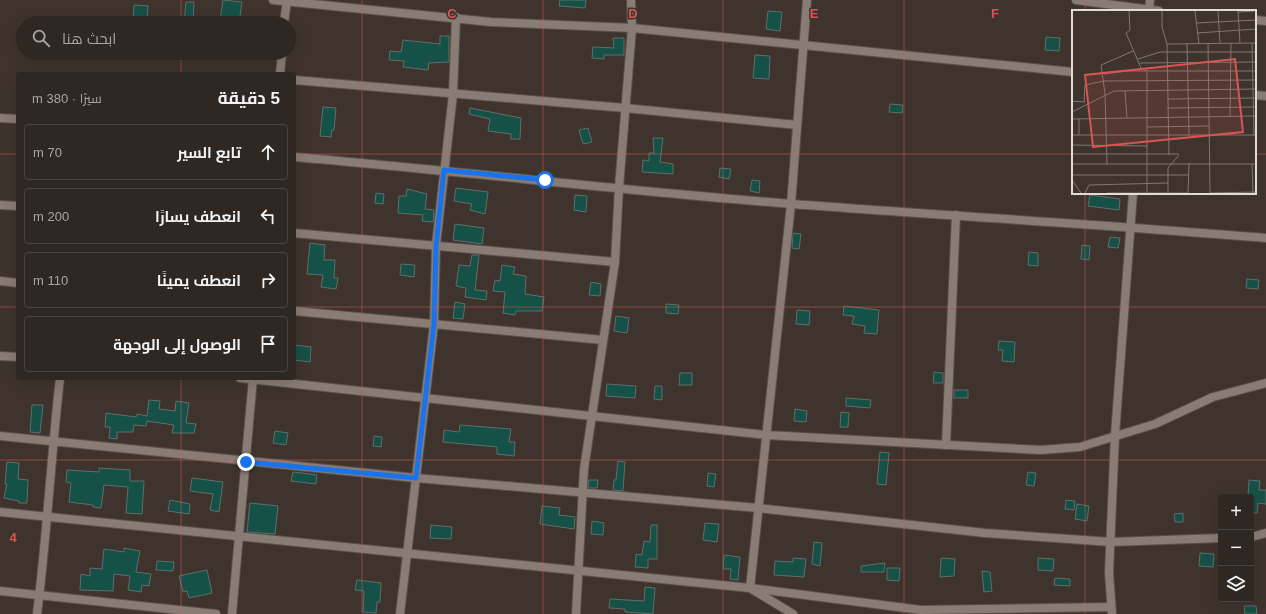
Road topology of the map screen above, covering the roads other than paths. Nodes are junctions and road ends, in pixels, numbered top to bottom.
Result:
1 (273, 0) edge
2 (631, 0) edge
3 (807, 0) edge
4 (1076, 0) edge
5 (1150, 0) edge
6 (287, 1) edge
7 (1149, 10) edge
8 (285, 16) edge
9 (456, 17) junction
10 (1256, 20) edge
11 (1266, 21) edge
12 (632, 28) junction
13 (803, 46) junction
14 (281, 60) edge
15 (280, 72) edge
16 (1072, 72) edge
17 (296, 80) edge
18 (453, 94) junction
19 (1256, 95) edge
20 (1266, 96) edge
21 (625, 108) junction
22 (0, 118) edge
23 (16, 119) edge
24 (797, 125) junction
25 (296, 158) edge
26 (444, 170) junction
27 (619, 188) junction
28 (1133, 194) edge
29 (791, 204) junction
30 (0, 205) edge
31 (16, 206) edge
32 (956, 215) junction
33 (1129, 228) junction
34 (296, 232) edge
35 (1266, 238) edge
36 (436, 246) junction
37 (615, 262) junction
38 (0, 281) edge
39 (16, 283) edge
40 (296, 311) edge
41 (434, 324) junction
42 (604, 340) junction
43 (0, 356) edge
44 (16, 357) edge
45 (60, 380) edge
46 (253, 380) edge
47 (262, 380) edge
48 (1266, 383) edge
49 (425, 399) junction
50 (592, 417) junction
51 (766, 435) junction
52 (1116, 435) junction
53 (0, 436) edge
54 (53, 441) junction
55 (946, 445) junction
56 (246, 462) junction
57 (416, 478) junction
58 (582, 494) junction
59 (758, 508) junction
60 (0, 512) edge
61 (48, 517) junction
62 (1266, 533) edge
63 (239, 536) junction
64 (1254, 536) edge
65 (1218, 538) edge
66 (1111, 542) junction
67 (409, 553) junction
68 (578, 570) junction
69 (750, 588) junction
70 (0, 591) edge
71 (39, 595) junction
72 (1112, 610) edge
73 (37, 614) edge
74 (216, 614) edge
75 (232, 614) edge
76 (400, 614) edge
77 (576, 614) edge
78 (792, 614) edge

1 - 6 street
2 - 12 street
3 - 13 street
4 - 7 street
5 - 7 street
6 - 8 street
6 - 9 street
9 - 12 street
9 - 18 street
10 - 11 street
12 - 13 street
12 - 21 street
13 - 16 street
13 - 24 street
14 - 15 street
17 - 18 street
18 - 21 street
18 - 26 street
19 - 20 street
21 - 24 street
21 - 27 street
22 - 23 street
24 - 29 street
25 - 26 street
26 - 27 street
26 - 36 street
27 - 29 street
27 - 37 street
28 - 33 street
29 - 32 street
29 - 51 street
30 - 31 street
32 - 33 street
32 - 55 street
33 - 35 street
33 - 52 street
34 - 36 street
36 - 37 street
36 - 41 street
37 - 42 street
38 - 39 street
40 - 41 street
41 - 42 street
41 - 49 street
42 - 50 street
43 - 44 street
45 - 54 street
46 - 56 street
47 - 49 street
48 - 52 street
49 - 50 street
49 - 57 street
50 - 51 street
50 - 58 street
51 - 55 street
51 - 59 street
52 - 55 street
52 - 66 street
53 - 54 street
54 - 56 street
54 - 61 street
56 - 57 street
56 - 63 street
57 - 58 street
57 - 67 street
58 - 59 street
58 - 68 street
59 - 66 street
59 - 69 street
60 - 61 street
61 - 63 street
61 - 71 street
62 - 64 street
63 - 67 street
63 - 75 street
65 - 66 street
66 - 72 street
67 - 68 street
67 - 76 street
68 - 69 street
68 - 77 street
69 - 72 street
69 - 78 street
70 - 71 street
71 - 73 street
71 - 74 street

